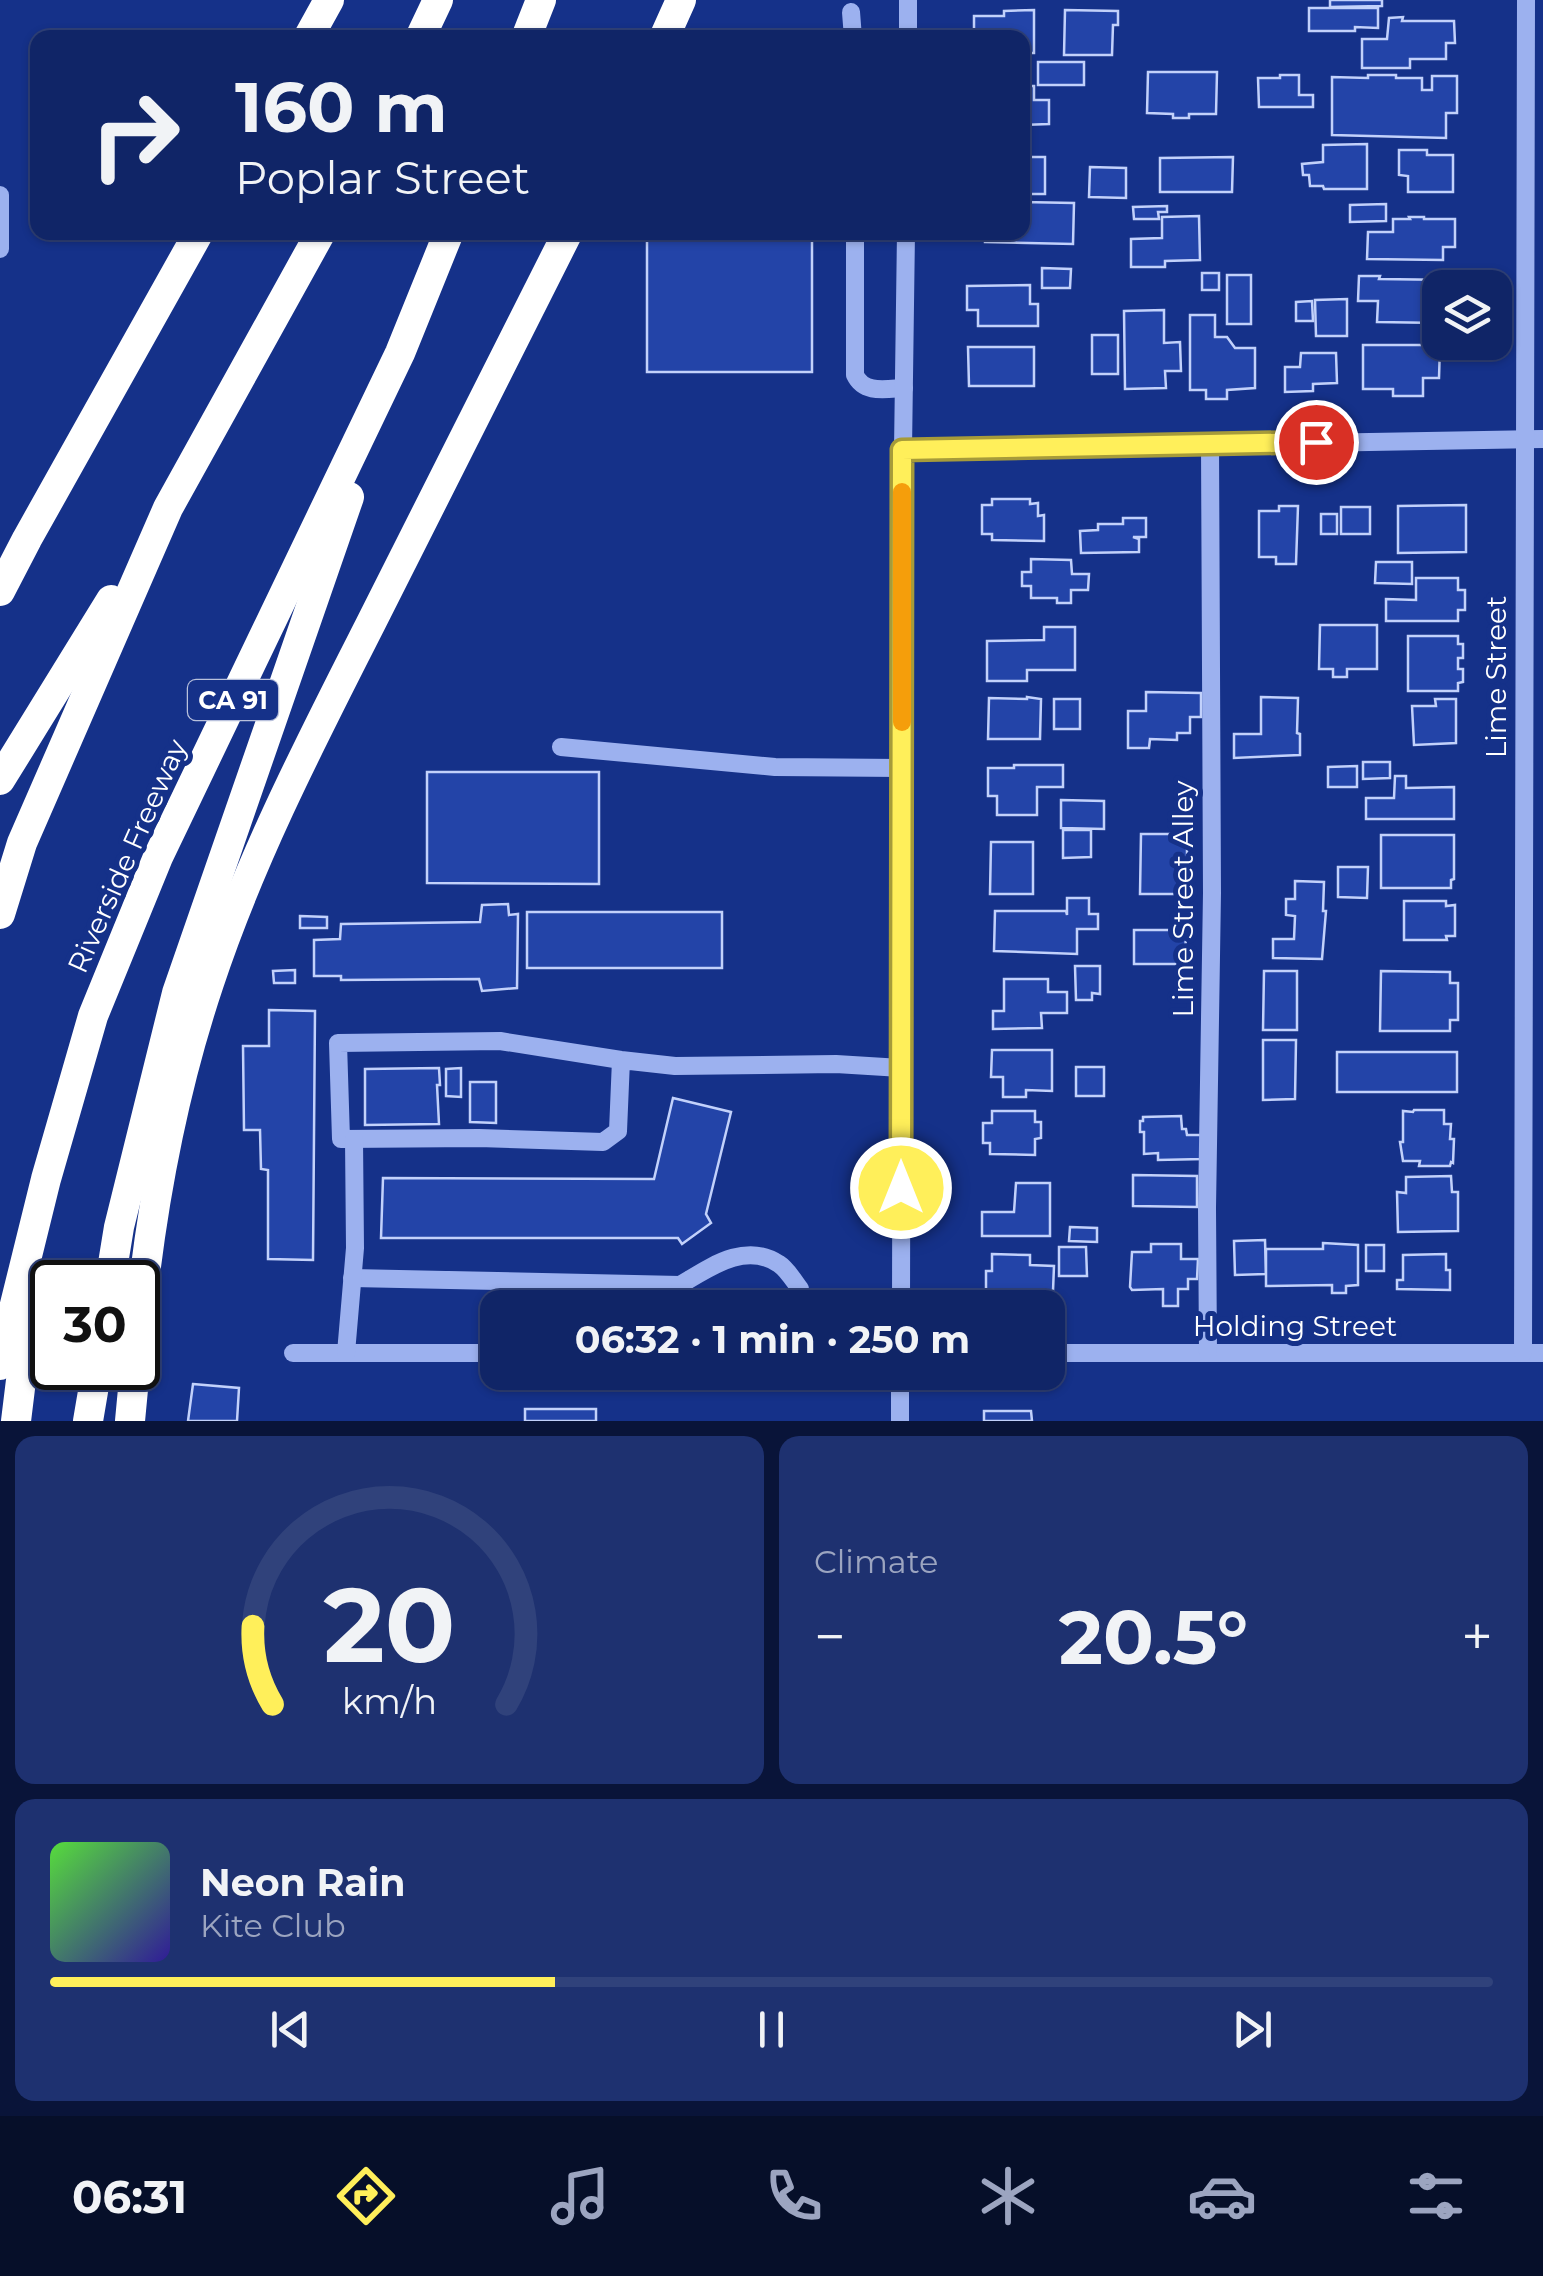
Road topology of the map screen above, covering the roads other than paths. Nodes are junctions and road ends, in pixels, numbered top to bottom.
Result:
1 (328, 0) edge
2 (438, 0) edge
3 (541, 0) edge
4 (682, 0) edge
5 (908, 0) edge
6 (1526, 0) edge
7 (851, 12) dead end
8 (312, 30) edge
9 (424, 30) edge
10 (529, 30) edge
11 (668, 30) edge
12 (852, 30) edge
13 (908, 30) edge
14 (0, 194) edge
15 (195, 240) edge
16 (317, 240) edge
17 (447, 240) edge
18 (564, 240) edge
19 (854, 240) edge
20 (906, 240) edge
21 (0, 250) edge
22 (400, 353) junction
23 (904, 388) junction
24 (1533, 439) edge
25 (1210, 444) junction
26 (902, 450) junction
27 (168, 508) junction
28 (0, 591) edge
29 (561, 746) dead end
30 (902, 768) junction
31 (0, 780) edge
32 (0, 914) edge
33 (621, 1060) junction
34 (901, 1068) junction
35 (354, 1138) junction
36 (46, 1179) junction
37 (113, 1260) edge
38 (147, 1260) edge
39 (352, 1278) junction
40 (680, 1285) junction
41 (683, 1290) edge
42 (800, 1290) edge
43 (901, 1290) edge
44 (292, 1353) dead end
45 (346, 1353) junction
46 (480, 1353) edge
47 (1065, 1353) edge
48 (1208, 1353) junction
49 (1523, 1353) junction
50 (1543, 1353) edge
51 (0, 1365) edge
52 (93, 1390) edge
53 (133, 1390) edge
54 (900, 1390) edge
55 (16, 1421) edge
56 (88, 1421) edge
57 (130, 1421) edge
58 (900, 1421) edge

1 - 8 highway
2 - 9 highway
3 - 10 highway
4 - 11 highway
5 - 13 street
6 - 24 street, Lime Street
7 - 12 street
14 - 21 street
15 - 28 highway
16 - 27 highway
17 - 22 highway, Riverside Freeway / CA 91
18 - 38 highway
19 - 23 street
20 - 23 street
22 - 36 highway, Riverside Freeway / CA 91
22 - 37 highway
23 - 26 street
24 - 25 street
24 - 49 street, Lime Street
25 - 26 street
25 - 48 street, Lime Street Alley
26 - 30 street
27 - 31 highway
27 - 32 highway
29 - 30 street
30 - 34 street
33 - 34 street
33 - 35 street
33 - 35 street
34 - 43 street
35 - 39 street
36 - 51 highway, Riverside Freeway / CA 91
36 - 55 highway
39 - 40 street
39 - 45 street
40 - 41 street
40 - 42 street
44 - 45 street
45 - 46 street
47 - 48 street, Holding Street
48 - 49 street, Holding Street
49 - 50 street, Holding Street
52 - 56 highway
53 - 57 highway
54 - 58 street

